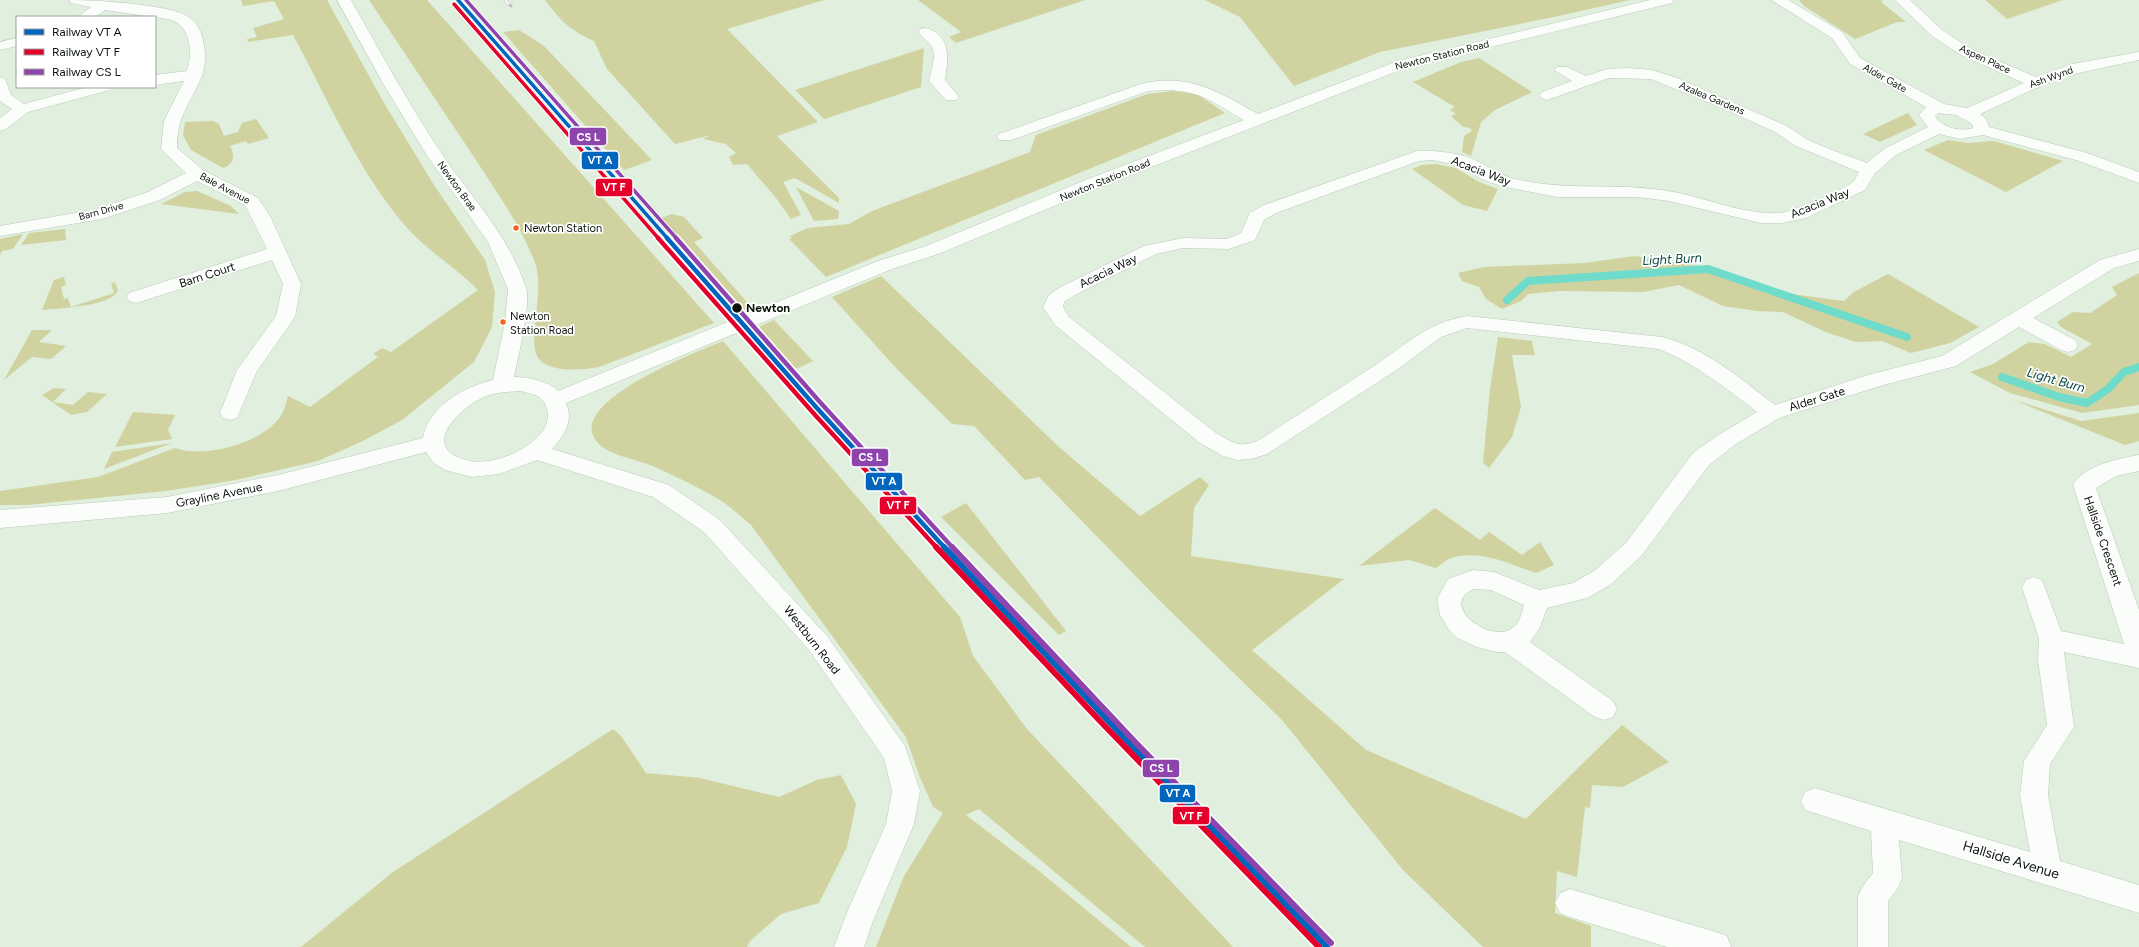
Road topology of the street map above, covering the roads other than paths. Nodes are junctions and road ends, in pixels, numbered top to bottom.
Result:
1 (76, 0) edge
2 (344, 0) edge
3 (1667, 0) edge
4 (1778, 0) edge
5 (1902, 0) edge
6 (103, 6) junction
7 (87, 16) edge
8 (925, 32) dead end
9 (16, 42) edge
10 (0, 46) edge
11 (2139, 56) edge
12 (1562, 70) dead end
13 (195, 75) junction
14 (156, 80) edge
15 (1583, 81) junction
16 (0, 82) edge
17 (2035, 82) junction
18 (100, 88) edge
19 (1547, 95) dead end
20 (951, 96) dead end
21 (1940, 108) junction
22 (22, 109) junction
23 (1968, 114) junction
24 (1256, 120) junction
25 (0, 126) edge
26 (1939, 128) junction
27 (1982, 130) junction
28 (1004, 137) dead end
29 (1869, 170) junction
30 (197, 174) junction
31 (2139, 178) edge
32 (0, 231) edge
33 (278, 252) junction
34 (2139, 255) edge
35 (136, 297) dead end
36 (2020, 318) junction
37 (2068, 345) dead end
38 (502, 385) junction
39 (555, 400) junction
40 (230, 413) dead end
41 (1772, 413) junction
42 (433, 443) junction
43 (534, 451) junction
44 (2139, 463) edge
45 (0, 519) edge
46 (2034, 586) dead end
47 (1538, 600) junction
48 (2051, 639) junction
49 (1509, 641) junction
50 (2139, 656) edge
51 (1604, 709) dead end
52 (1815, 801) dead end
53 (1884, 821) junction
54 (2047, 870) junction
55 (2139, 899) edge
56 (1570, 903) dead end
57 (849, 947) edge
58 (1716, 947) edge
59 (1873, 947) edge

1 - 6 street
2 - 38 street, Newton Brae
3 - 24 street, Newton Station Road
4 - 21 street, Alder Gate
5 - 17 street, Aspen Place
6 - 7 street
6 - 13 street, Bale Avenue
8 - 20 street
9 - 10 street
11 - 17 street, Ash Wynd
12 - 15 street
13 - 14 street
13 - 30 street, Bale Avenue
15 - 19 street, Azalea Gardens
15 - 29 street, Azalea Gardens
16 - 22 street
17 - 23 street, Ash Wynd
18 - 22 street
21 - 23 street
21 - 26 street
22 - 25 street
23 - 27 street
24 - 28 street
24 - 39 street, Newton Station Road
26 - 27 street
26 - 29 street, Acacia Way
27 - 31 street
29 - 41 street, Acacia Way
30 - 32 street, Barn Drive
30 - 33 street, Bale Avenue
33 - 35 street, Barn Court
33 - 40 street, Bale Avenue
34 - 36 street, Alder Gate
36 - 37 street
36 - 41 street, Alder Gate
38 - 39 street
38 - 42 street
39 - 43 street
41 - 47 street, Alder Gate
42 - 43 street
42 - 45 street, Grayline Avenue
43 - 57 street, Westburn Road
44 - 50 street, Hallside Crescent
46 - 48 street
47 - 49 street
47 - 49 street
48 - 50 street, Hallside Crescent
48 - 54 street
49 - 51 street
52 - 53 street, Hallside Avenue
53 - 54 street, Hallside Avenue
53 - 59 street
54 - 55 street, Hallside Avenue
56 - 58 street

